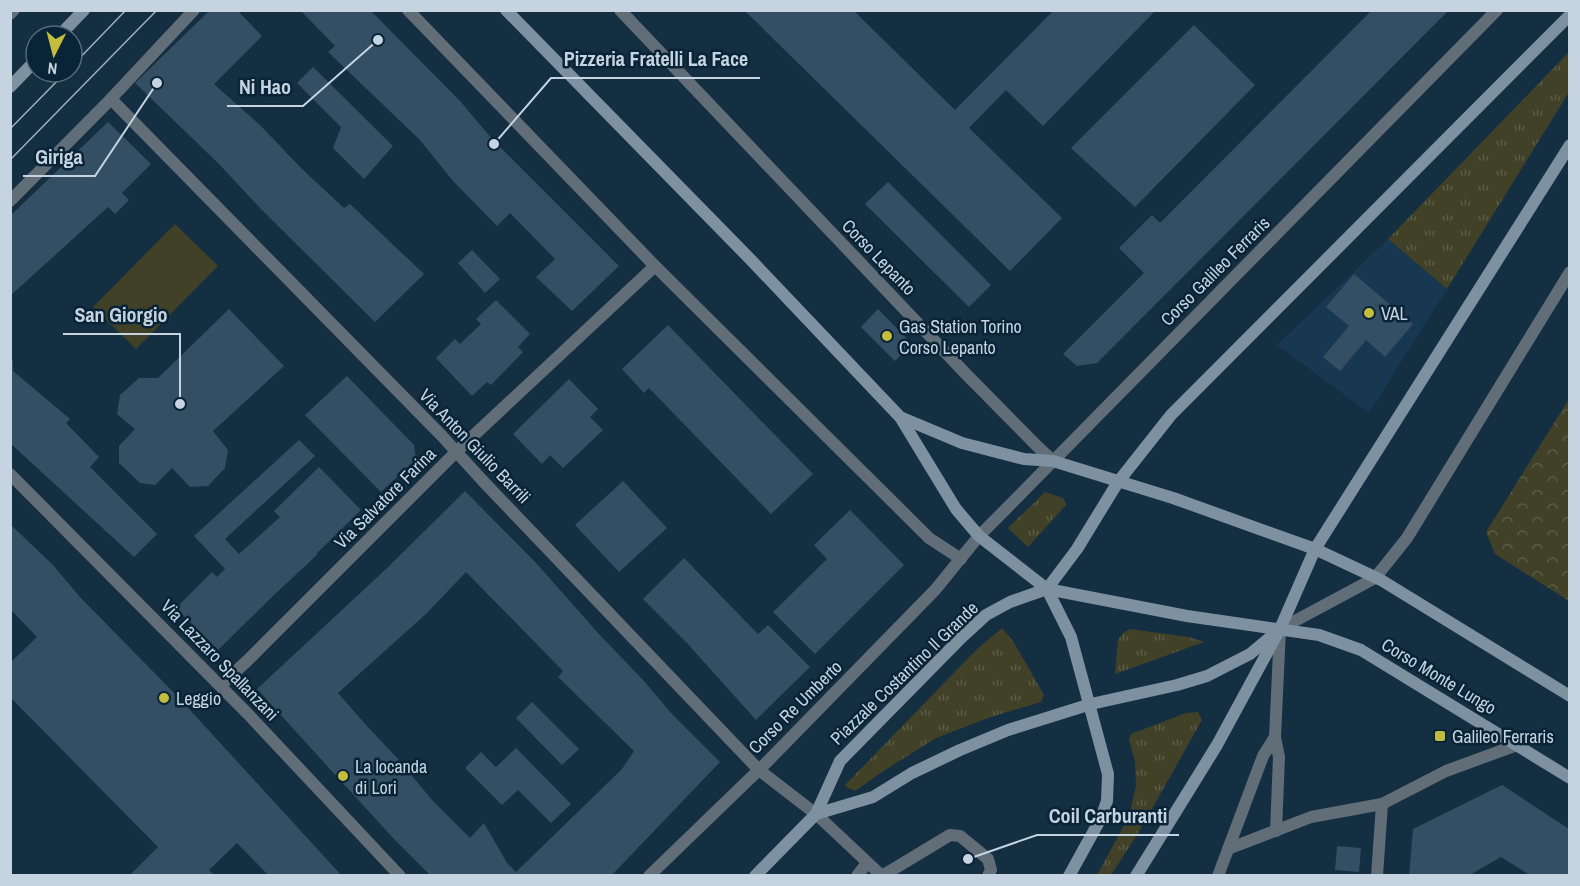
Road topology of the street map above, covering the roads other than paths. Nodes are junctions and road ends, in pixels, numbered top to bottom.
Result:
1 (14, 10) edge
2 (84, 10) edge
3 (194, 10) edge
4 (408, 10) edge
5 (506, 10) edge
6 (620, 10) edge
7 (1497, 10) edge
8 (10, 14) edge
9 (1569, 15) edge
10 (71, 24) edge
11 (24, 72) edge
12 (10, 87) edge
13 (111, 99) junction
14 (1569, 145) edge
15 (10, 201) edge
16 (655, 266) junction
17 (1569, 272) edge
18 (900, 417) junction
19 (456, 452) junction
20 (1053, 461) junction
21 (10, 474) edge
22 (1118, 482) junction
23 (979, 536) junction
24 (1315, 549) junction
25 (961, 559) junction
26 (1375, 578) junction
27 (1047, 589) junction
28 (1280, 629) junction
29 (221, 685) junction
30 (1569, 696) edge
31 (1090, 704) junction
32 (1275, 737) junction
33 (1517, 745) junction
34 (759, 770) junction
35 (1569, 778) edge
36 (1382, 804) junction
37 (816, 814) junction
38 (1275, 831) junction
39 (1228, 849) junction
40 (867, 863) junction
41 (400, 876) edge
42 (649, 876) edge
43 (755, 876) edge
44 (857, 876) edge
45 (882, 876) edge
46 (988, 876) edge
47 (1069, 876) edge
48 (1136, 876) edge
49 (1218, 876) edge
50 (1377, 876) edge

1 - 8 street
2 - 10 main road
3 - 13 street
4 - 16 street
5 - 18 main road
6 - 20 street, Corso Lepanto
7 - 20 street, Corso Galileo Ferraris
9 - 22 main road
11 - 12 main road
13 - 15 street
13 - 19 street, Via Anton Giulio Barrili
14 - 24 main road
16 - 19 street, Via Salvatore Farina
16 - 25 street
17 - 26 street
18 - 20 main road
18 - 23 main road
19 - 29 street, Via Salvatore Farina
19 - 34 street, Via Anton Giulio Barrili
20 - 22 main road
20 - 23 street, Corso Galileo Ferraris
21 - 29 street, Via Lazzaro Spallanzani
22 - 24 main road
22 - 27 main road
23 - 25 street, Corso Galileo Ferraris
23 - 27 main road
24 - 26 main road
24 - 28 main road
25 - 34 street, Corso Re Umberto
26 - 28 street
26 - 30 main road
27 - 28 main road
27 - 31 main road
27 - 37 main road, Piazzale Costantino Il Grande
28 - 31 main road
28 - 32 street
28 - 33 main road, Corso Monte Lungo
28 - 48 main road
29 - 41 street, Via Lazzaro Spallanzani
31 - 37 main road
31 - 47 main road
32 - 38 street
32 - 39 street
33 - 35 main road, Corso Monte Lungo
33 - 36 street
34 - 37 street, Via Anton Giulio Barrili
34 - 42 street, Corso Re Umberto
36 - 38 street
36 - 50 street
37 - 40 street
37 - 43 main road
38 - 39 street
39 - 49 street
40 - 44 street
40 - 45 street
45 - 46 street

